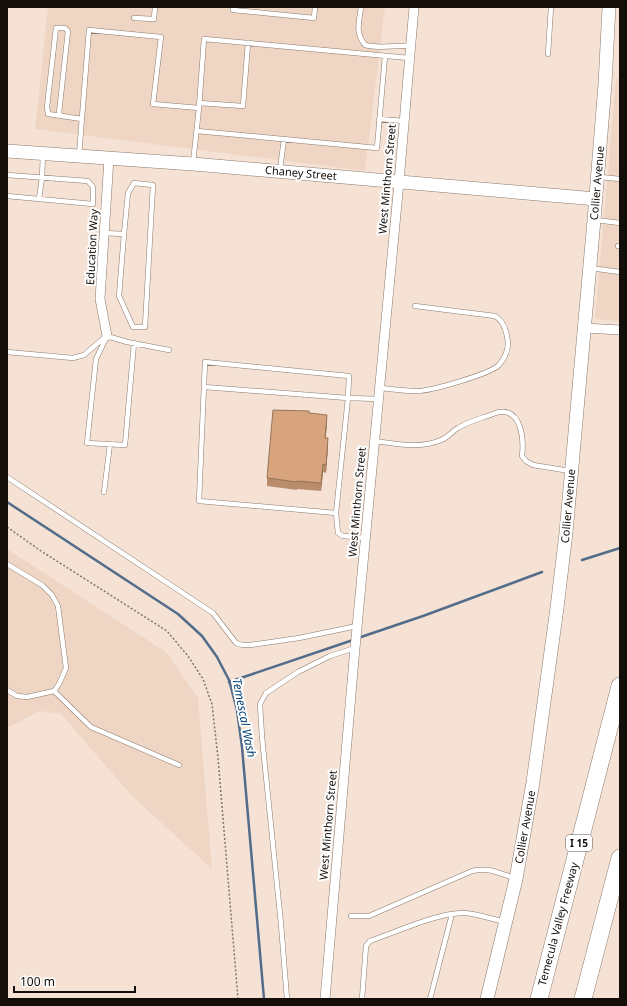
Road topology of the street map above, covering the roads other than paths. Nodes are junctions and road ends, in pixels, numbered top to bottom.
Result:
1 (155, 7) edge
2 (233, 7) edge
3 (315, 7) edge
4 (361, 7) edge
5 (414, 7) edge
6 (552, 7) edge
7 (609, 7) edge
8 (134, 18) dead end
9 (248, 43) junction
10 (410, 46) junction
11 (548, 54) dead end
12 (385, 56) junction
13 (409, 58) junction
14 (199, 105) junction
15 (61, 116) junction
16 (82, 118) junction
17 (379, 119) junction
18 (404, 121) junction
19 (197, 131) junction
20 (284, 140) junction
21 (7, 151) edge
22 (43, 154) junction
23 (79, 156) junction
24 (109, 158) junction
25 (193, 164) junction
26 (280, 172) junction
27 (7, 175) edge
28 (598, 176) junction
29 (42, 178) junction
30 (620, 180) edge
31 (400, 182) junction
32 (7, 196) edge
33 (39, 199) junction
34 (596, 200) junction
35 (594, 220) junction
36 (620, 223) edge
37 (104, 232) junction
38 (124, 234) junction
39 (590, 268) junction
40 (620, 272) edge
41 (415, 306) dead end
42 (584, 328) junction
43 (620, 330) edge
44 (107, 336) junction
45 (134, 343) junction
46 (169, 350) dead end
47 (7, 352) edge
48 (204, 387) junction
49 (380, 388) junction
50 (348, 398) junction
51 (379, 399) junction
52 (375, 441) junction
53 (110, 444) junction
54 (572, 471) junction
55 (7, 477) edge
56 (104, 492) dead end
57 (336, 513) junction
58 (366, 538) junction
59 (7, 564) edge
60 (358, 622) junction
61 (355, 648) junction
62 (620, 686) edge
63 (7, 690) edge
64 (54, 691) junction
65 (179, 766) dead end
66 (620, 858) edge
67 (516, 879) junction
68 (452, 914) junction
69 (351, 916) dead end
70 (506, 922) junction
71 (287, 999) edge
72 (325, 999) edge
73 (362, 999) edge
74 (430, 999) edge
75 (487, 999) edge
76 (539, 999) edge
77 (583, 999) edge

1 - 8 lane
2 - 3 lane
4 - 10 lane
5 - 10 street, West Minthorn Street
6 - 11 lane
7 - 28 main road, Collier Avenue
9 - 12 lane
9 - 14 lane
9 - 14 lane
10 - 13 street, West Minthorn Street
12 - 13 lane
12 - 17 lane
13 - 18 street, West Minthorn Street
14 - 16 lane
14 - 19 lane
15 - 15 lane
15 - 16 lane
16 - 23 lane
17 - 18 lane
17 - 20 lane
18 - 31 street, West Minthorn Street
19 - 20 lane
19 - 25 lane
20 - 26 lane
21 - 22 main road, Chaney Street
22 - 23 main road, Chaney Street
22 - 29 lane
23 - 24 main road, Chaney Street
24 - 25 main road, Chaney Street
24 - 37 street, Education Way
25 - 26 main road, Chaney Street
26 - 31 main road, Chaney Street
27 - 29 lane
28 - 30 lane
28 - 34 main road, Collier Avenue
29 - 33 lane
29 - 33 lane
31 - 34 main road, Chaney Street
31 - 49 street, West Minthorn Street
32 - 33 lane
34 - 35 main road, Collier Avenue
35 - 36 lane
35 - 39 main road, Collier Avenue
37 - 38 lane
37 - 44 street, Education Way
38 - 38 lane
39 - 40 lane
39 - 42 main road, Collier Avenue
41 - 49 lane
42 - 43 street
42 - 54 main road, Collier Avenue
44 - 45 lane
44 - 47 lane
44 - 53 lane
45 - 46 lane
45 - 53 lane
48 - 50 lane
48 - 50 lane
48 - 57 lane
49 - 51 street, West Minthorn Street
50 - 51 lane
50 - 57 lane
51 - 52 street, West Minthorn Street
52 - 54 lane
52 - 58 street, West Minthorn Street
53 - 56 lane
54 - 67 main road, Collier Avenue
55 - 60 lane
57 - 58 lane
58 - 60 street, West Minthorn Street
59 - 64 lane
60 - 61 street, West Minthorn Street
61 - 71 lane
61 - 72 street, West Minthorn Street
62 - 76 highway, Temecula Valley Freeway / I 15
63 - 64 lane
64 - 65 lane
66 - 77 highway
67 - 69 lane
67 - 70 main road, Collier Avenue
68 - 70 lane
68 - 73 lane
68 - 74 lane
70 - 75 main road, Collier Avenue

